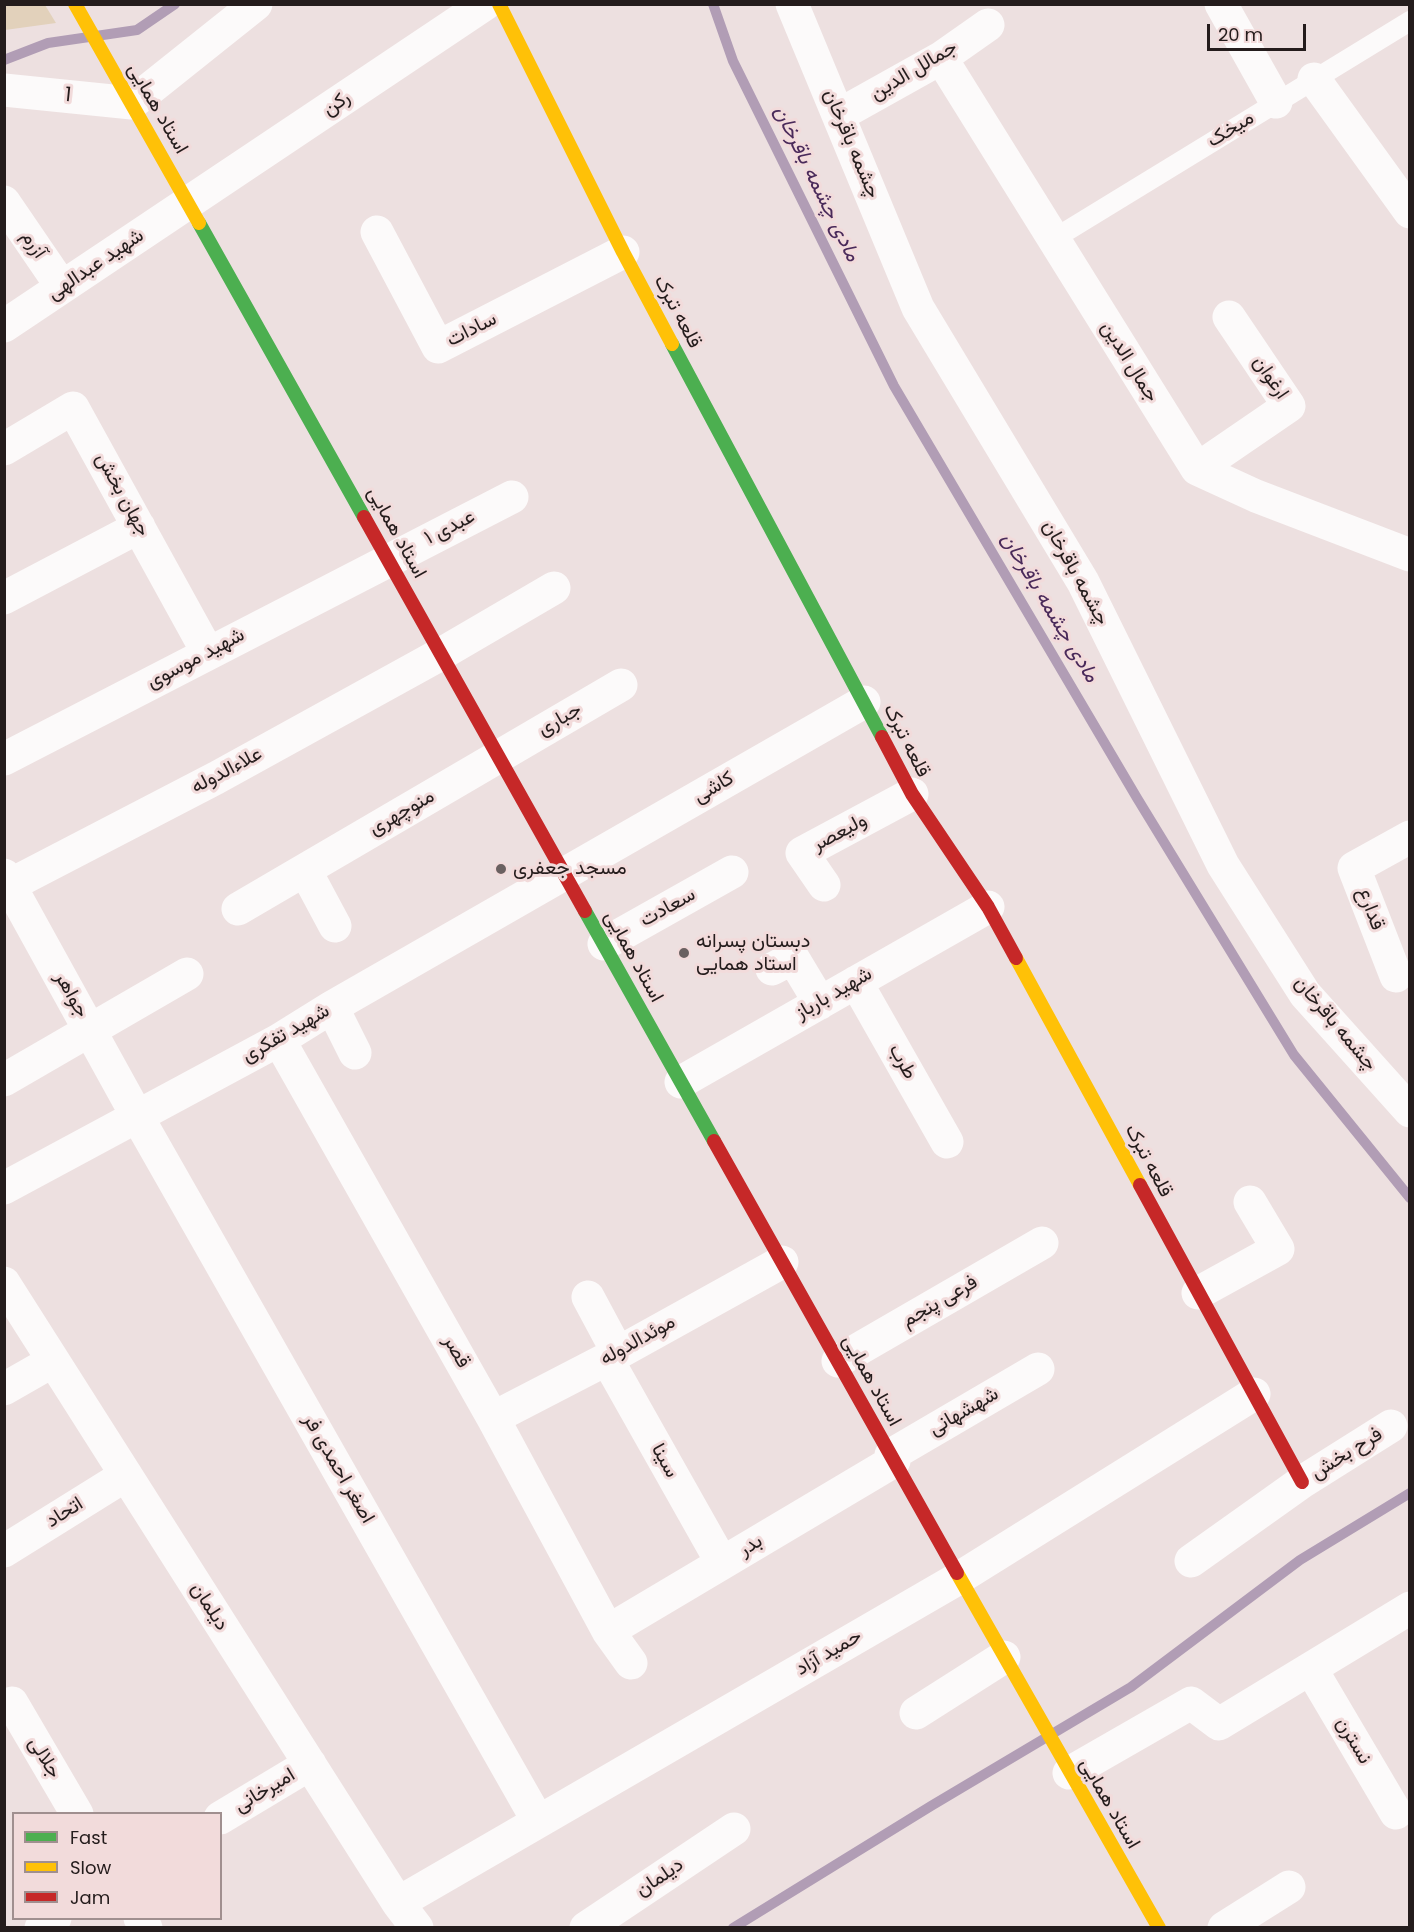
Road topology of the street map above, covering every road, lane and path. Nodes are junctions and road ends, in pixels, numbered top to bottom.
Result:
1 (256, 4) edge
2 (485, 4) edge
3 (500, 4) edge
4 (1221, 4) edge
5 (76, 5) edge
6 (793, 5) edge
7 (1410, 21) edge
8 (988, 25) dead end
9 (941, 58) junction
10 (1314, 79) junction
11 (4, 90) edge
12 (1276, 102) junction
13 (132, 103) junction
14 (839, 115) junction
15 (4, 202) edge
16 (188, 203) junction
17 (1410, 212) edge
18 (377, 232) dead end
19 (1052, 240) junction
20 (623, 252) junction
21 (62, 287) junction
22 (1229, 317) dead end
23 (4, 326) edge
24 (4, 449) edge
25 (1197, 469) junction
26 (512, 496) dead end
27 (139, 527) junction
28 (1410, 555) edge
29 (388, 559) junction
30 (554, 588) dead end
31 (4, 598) edge
32 (208, 653) junction
33 (441, 654) junction
34 (621, 684) dead end
35 (864, 702) junction
36 (498, 756) junction
37 (4, 759) edge
38 (912, 794) junction
39 (1410, 837) edge
40 (305, 870) junction
41 (732, 872) dead end
42 (564, 874) junction
43 (7, 880) edge
44 (824, 885) dead end
45 (988, 908) junction
46 (238, 909) dead end
47 (334, 926) dead end
48 (604, 944) junction
49 (772, 969) dead end
50 (187, 974) dead end
51 (1396, 976) dead end
52 (856, 982) junction
53 (820, 1002) junction
54 (332, 1007) junction
55 (91, 1031) junction
56 (279, 1040) junction
57 (355, 1053) dead end
58 (4, 1080) edge
59 (681, 1082) junction
60 (1410, 1111) edge
61 (137, 1116) junction
62 (947, 1142) dead end
63 (4, 1188) edge
64 (1250, 1203) dead end
65 (1042, 1243) dead end
66 (782, 1262) junction
67 (4, 1283) edge
68 (1198, 1293) junction
69 (588, 1297) dead end
70 (613, 1356) junction
71 (53, 1361) junction
72 (838, 1361) junction
73 (1038, 1369) dead end
74 (4, 1389) edge
75 (1254, 1394) junction
76 (493, 1418) junction
77 (1391, 1426) dead end
78 (892, 1458) junction
79 (126, 1475) junction
80 (1302, 1482) junction
81 (4, 1551) edge
82 (1191, 1561) dead end
83 (722, 1563) junction
84 (959, 1578) junction
85 (1410, 1608) edge
86 (608, 1630) junction
87 (631, 1664) dead end
88 (1010, 1667) junction
89 (1311, 1669) junction
90 (12, 1703) dead end
91 (916, 1713) dead end
92 (310, 1764) junction
93 (1069, 1773) junction
94 (76, 1812) edge
95 (1396, 1813) dead end
96 (222, 1817) edge
97 (538, 1821) junction
98 (734, 1829) dead end
99 (1289, 1887) dead end
100 (408, 1915) edge
101 (586, 1928) edge
102 (1159, 1928) edge
103 (1224, 1928) edge

1 - 13 street
2 - 16 street, رکن
3 - 20 street, قلعه تبرک
4 - 12 street
5 - 13 street, استاد همایی
6 - 14 street, چشمه باقرخان
7 - 10 lane, میخک
8 - 9 street, جمالل الدین
9 - 14 street, جمالل الدین
9 - 19 street, جمال الدین
10 - 12 lane, میخک
10 - 17 street
11 - 13 street, 1
12 - 19 lane, میخک
13 - 16 street, استاد همایی
14 - 60 street, چشمه باقرخان
15 - 21 street, آزرم
16 - 21 street, شهید عبدالهی
16 - 29 street, استاد همایی
18 - 20 street, سادات
19 - 25 street, جمال الدین
20 - 35 street, قلعه تبرک
21 - 23 street, شهید عبدالهی
22 - 25 street, ارغوان
24 - 27 street, جهان بخش
25 - 28 street
26 - 29 street, عبدی ۱
27 - 31 street
27 - 32 street, جهان بخش
29 - 32 street, شهید موسوی
29 - 33 street, استاد همایی
30 - 33 street, علاءالدوله
32 - 37 street, شهید موسوی
33 - 36 street, استاد همایی
33 - 43 street, علاءالدوله
34 - 36 street, جباری
35 - 38 street, قلعه تبرک
35 - 42 street, کاشی
36 - 40 street, منوچهری
36 - 42 street, استاد همایی
38 - 44 street, ولیعصر
38 - 45 street, قلعه تبرک
39 - 51 street, قدارع
40 - 46 street, منوچهری
40 - 47 street
41 - 48 street, سعادت
42 - 48 street, استاد همایی
42 - 54 street, شهید تفکری
43 - 55 street, جواهر
45 - 52 street, شهید بارباز
45 - 68 street, قلعه تبرک
48 - 59 street, استاد همایی
49 - 53 street
50 - 55 street
52 - 53 street, شهید بارباز
52 - 62 street, طرب
53 - 59 street, شهید بارباز
54 - 56 street, شهید تفکری
54 - 57 street
55 - 58 street
55 - 61 street, جواهر
56 - 61 street, شهید تفکری
56 - 76 street, قصر
59 - 66 street, استاد همایی
61 - 63 street, شهید تفکری
61 - 97 street, اصغر احمدی فر
64 - 68 street
65 - 72 street, فرعی پنجم
66 - 70 street, موئدالدوله
66 - 72 street, استاد همایی
67 - 71 street, دیلمان
68 - 75 street, قلعه تبرک
69 - 70 street, سینا
70 - 76 street, موئدالدوله
70 - 83 street, سینا
71 - 74 street
71 - 79 street, دیلمان
72 - 78 street, استاد همایی
73 - 78 street, شهشهانی
75 - 80 street, قلعه تبرک
75 - 84 street, حمید آزاد
76 - 86 street, قصر
77 - 80 street, فرح بخش
78 - 83 street, بدر
78 - 84 street, استاد همایی
79 - 81 street, اتحاد
79 - 92 street, دیلمان
80 - 82 street, فرح بخش
83 - 86 street, بدر
84 - 88 street, استاد همایی
84 - 97 street, حمید آزاد
85 - 89 street
86 - 87 street, قصر
88 - 91 street
88 - 93 street, استاد همایی
89 - 93 street
89 - 95 street, نسترن
90 - 94 street, جلالی
92 - 96 street, امیرخانی
92 - 100 street, دیلمان
93 - 102 street, استاد همایی
97 - 100 street, حمید آزاد
98 - 101 street, دیلمان
99 - 103 street

